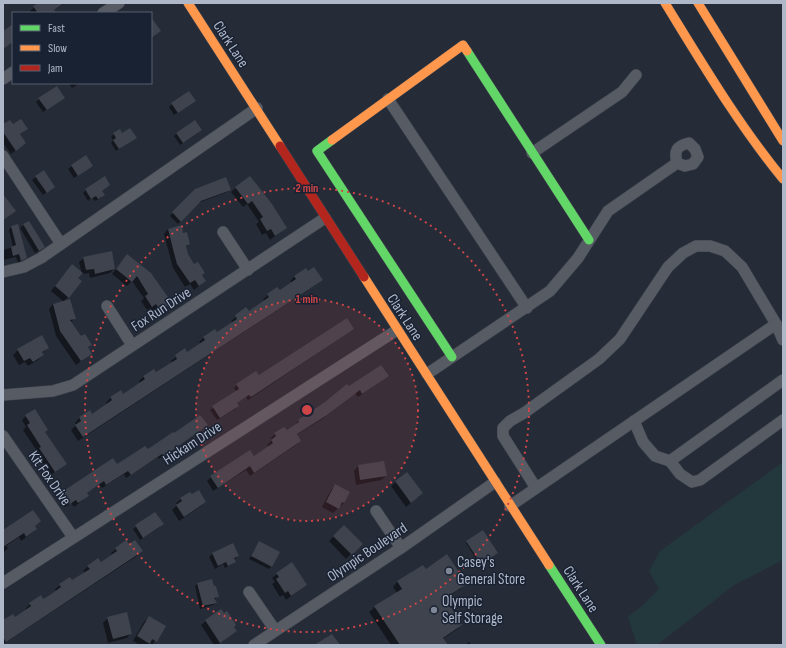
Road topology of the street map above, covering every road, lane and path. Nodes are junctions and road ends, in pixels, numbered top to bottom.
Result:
1 (119, 3) edge
2 (188, 3) edge
3 (665, 3) edge
4 (698, 3) edge
5 (105, 12) edge
6 (12, 73) edge
7 (636, 75) dead end
8 (3, 79) edge
9 (388, 99) junction
10 (257, 108) junction
11 (783, 140) edge
12 (532, 153) junction
13 (3, 156) edge
14 (677, 163) dead end
15 (7, 171) edge
16 (783, 179) edge
17 (325, 218) junction
18 (223, 232) dead end
19 (589, 240) junction
20 (61, 244) junction
21 (248, 270) junction
22 (3, 272) edge
23 (107, 306) dead end
24 (527, 308) junction
25 (776, 324) junction
26 (397, 330) junction
27 (783, 340) edge
28 (132, 345) junction
29 (452, 357) junction
30 (427, 374) junction
31 (783, 380) edge
32 (3, 395) edge
33 (783, 420) edge
34 (634, 421) junction
35 (3, 436) edge
36 (670, 461) junction
37 (495, 482) junction
38 (536, 488) junction
39 (510, 506) junction
40 (376, 511) dead end
41 (73, 537) junction
42 (400, 548) junction
43 (3, 583) edge
44 (249, 592) dead end
45 (275, 630) junction
46 (254, 645) edge
47 (601, 645) edge

1 - 5 street
2 - 10 main road, Clark Lane
3 - 16 main road
4 - 11 main road
6 - 8 street
7 - 12 street
9 - 12 main road
9 - 24 street
9 - 29 main road
10 - 17 main road, Clark Lane
10 - 20 street
12 - 19 main road
13 - 15 street
14 - 19 street
15 - 20 street
17 - 21 street, Fox Run Drive
17 - 26 main road, Clark Lane
18 - 21 street
19 - 24 street
20 - 22 street
21 - 28 street, Fox Run Drive
23 - 28 street
24 - 29 street
25 - 27 street
25 - 34 street
25 - 38 street
26 - 30 main road, Clark Lane
26 - 41 street, Hickam Drive
28 - 32 street, Fox Run Drive
29 - 30 street
30 - 37 main road, Clark Lane
31 - 36 street
33 - 36 street
34 - 36 street
34 - 38 street
35 - 41 street, Kit Fox Drive
37 - 39 main road, Clark Lane
37 - 42 street, Olympic Boulevard
38 - 39 street
39 - 47 main road, Clark Lane
40 - 42 street
41 - 43 street, Hickam Drive
42 - 45 street, Olympic Boulevard
44 - 45 street
45 - 46 street, Olympic Boulevard

